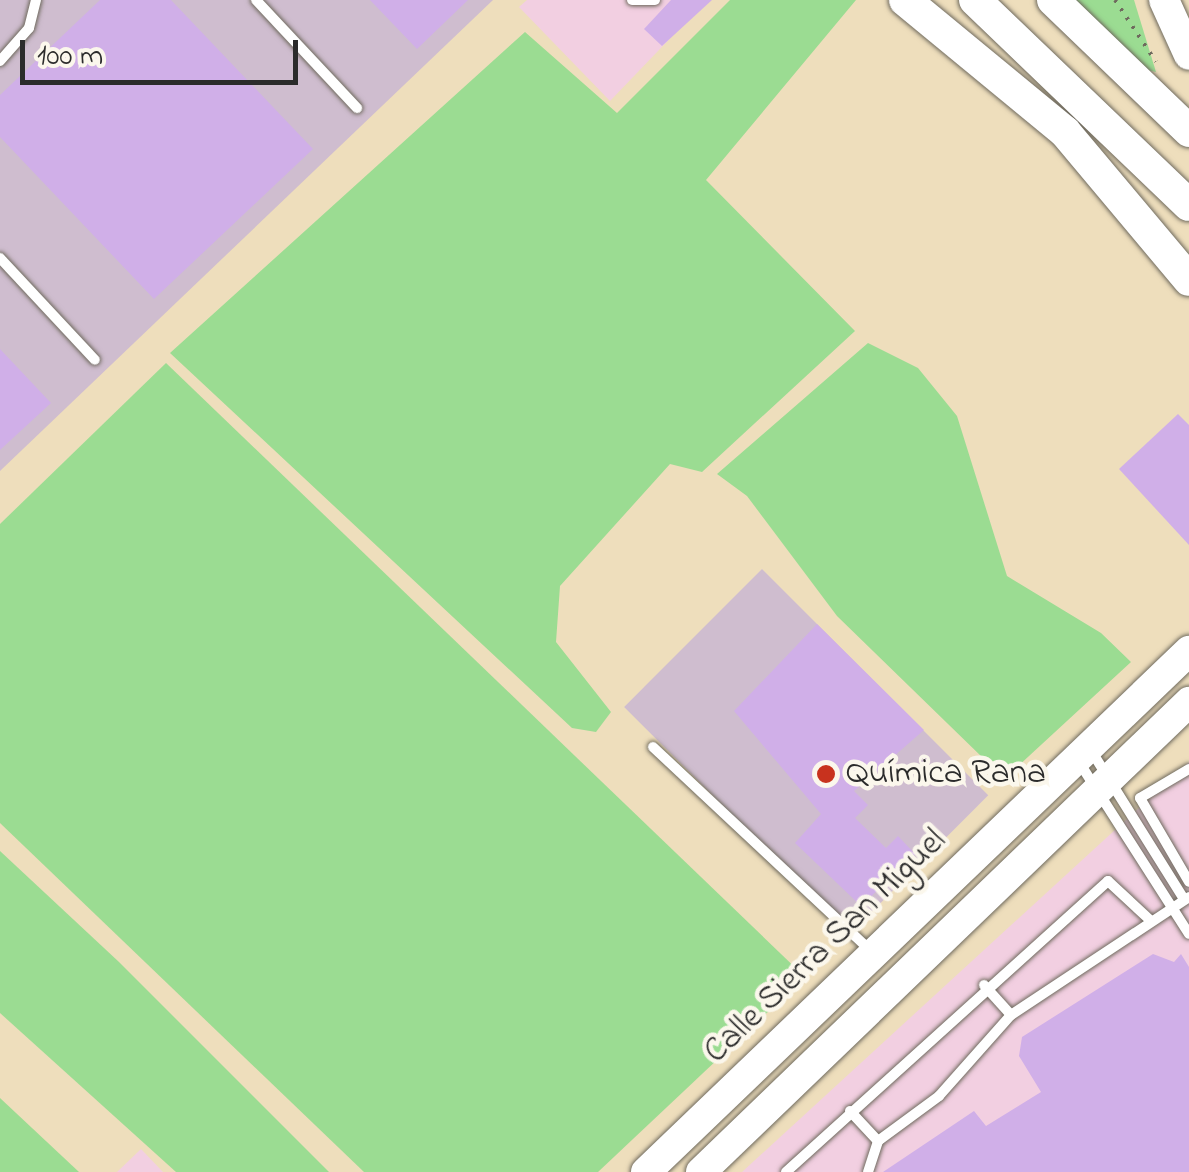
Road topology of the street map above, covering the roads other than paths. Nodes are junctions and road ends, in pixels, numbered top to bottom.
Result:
1 (36, 0) edge
2 (256, 0) edge
3 (632, 0) edge
4 (655, 0) edge
5 (905, 0) edge
6 (975, 0) edge
7 (1054, 0) edge
8 (1164, 0) edge
9 (1189, 55) edge
10 (0, 61) edge
11 (989, 64) junction
12 (357, 108) dead end
13 (1189, 131) edge
14 (1189, 205) edge
15 (0, 258) edge
16 (1189, 280) edge
17 (95, 360) dead end
18 (1189, 651) edge
19 (1189, 702) edge
20 (654, 748) dead end
21 (1082, 753) junction
22 (1189, 769) edge
23 (1105, 782) junction
24 (1189, 882) edge
25 (1187, 898) edge
26 (1170, 908) junction
27 (1151, 921) junction
28 (1189, 934) edge
29 (874, 953) junction
30 (984, 985) junction
31 (1011, 1014) junction
32 (850, 1112) junction
33 (878, 1141) junction
34 (646, 1172) edge
35 (701, 1172) edge
36 (786, 1172) edge
37 (868, 1172) edge

1 - 10 lane
2 - 12 lane
3 - 4 lane
5 - 11 main road
6 - 14 main road
7 - 13 main road
8 - 9 street
11 - 14 main road
11 - 16 main road
15 - 17 lane
18 - 21 street, Calle Sierra San Miguel
19 - 23 street, Calle Sierra San Miguel
20 - 29 lane
21 - 23 lane
21 - 29 street, Calle Sierra San Miguel
22 - 24 lane
23 - 25 lane
23 - 26 lane
23 - 35 street, Calle Sierra San Miguel
25 - 26 lane
26 - 27 lane
26 - 28 lane
27 - 30 lane
27 - 31 lane
29 - 34 street, Calle Sierra San Miguel
30 - 31 lane
30 - 32 lane
31 - 33 lane
32 - 33 lane
32 - 36 lane
33 - 37 lane

